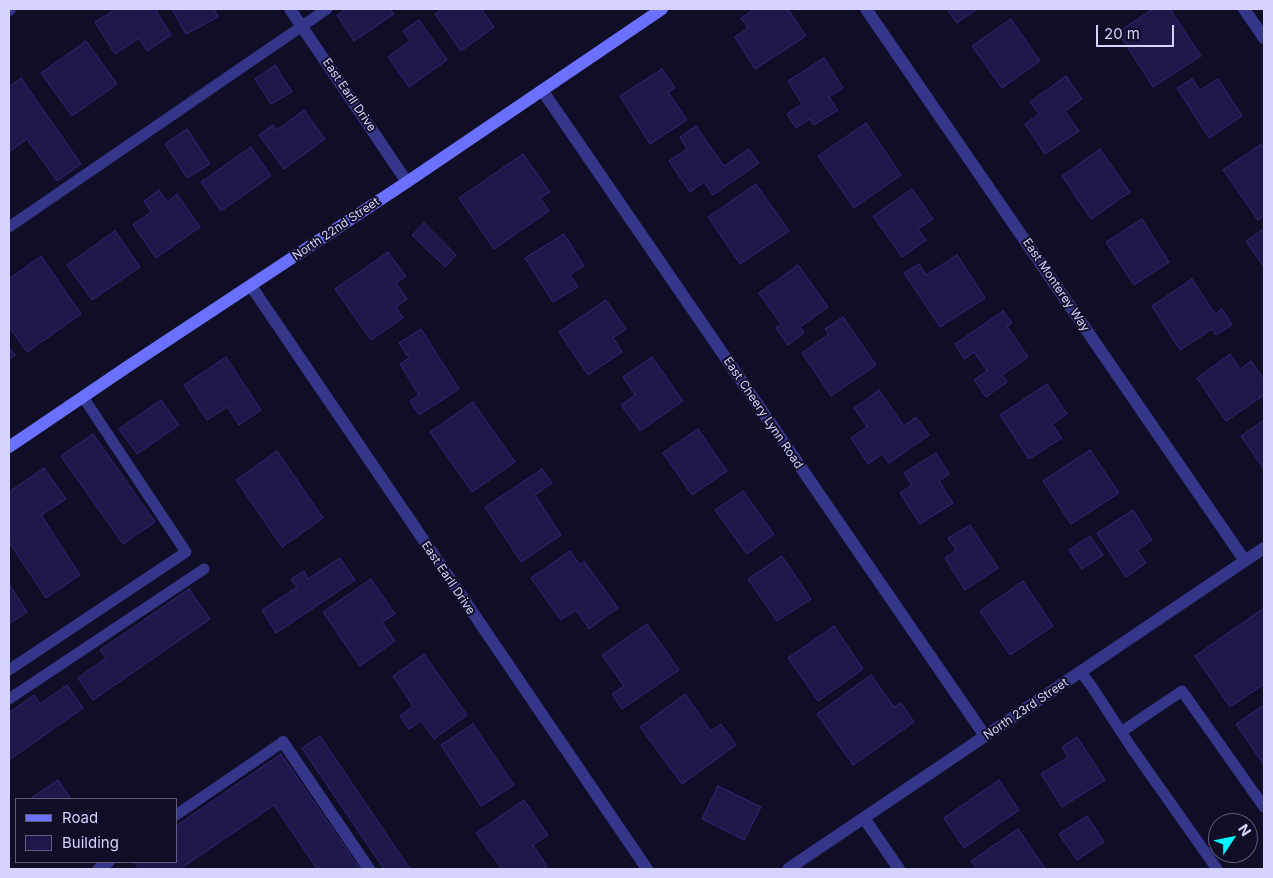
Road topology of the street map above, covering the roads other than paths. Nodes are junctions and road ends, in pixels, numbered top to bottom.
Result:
1 (290, 9) edge
2 (327, 9) edge
3 (662, 9) edge
4 (866, 9) edge
5 (1244, 9) edge
6 (302, 26) junction
7 (1264, 38) edge
8 (542, 90) junction
9 (407, 182) junction
10 (9, 227) edge
11 (251, 286) junction
12 (83, 397) junction
13 (9, 448) edge
14 (1264, 548) edge
15 (1245, 561) junction
16 (204, 568) dead end
17 (9, 670) edge
18 (1081, 672) junction
19 (9, 699) edge
20 (1121, 732) junction
21 (985, 736) junction
22 (283, 742) joint
23 (1264, 807) edge
24 (178, 814) edge
25 (864, 818) junction
26 (370, 869) edge
27 (647, 869) edge
28 (788, 869) edge
29 (899, 869) edge
30 (1217, 869) edge

1 - 6 street, East Earll Drive
2 - 6 lane
3 - 8 street, North 22nd Street
4 - 15 street, East Monterey Way
5 - 7 street
6 - 9 street, East Earll Drive
6 - 10 lane
8 - 9 street, North 22nd Street
8 - 21 street, East Cheery Lynn Road
9 - 11 street, North 22nd Street
11 - 12 street, North 22nd Street
11 - 27 street, East Earll Drive
12 - 13 street, North 22nd Street
12 - 17 lane
14 - 15 street, North 23rd Street
15 - 18 street, North 23rd Street
16 - 19 lane
18 - 20 lane
18 - 21 street, North 23rd Street
20 - 23 lane
20 - 30 lane
21 - 25 street, North 23rd Street
22 - 24 lane
22 - 26 street
25 - 28 street, North 23rd Street
25 - 29 street

